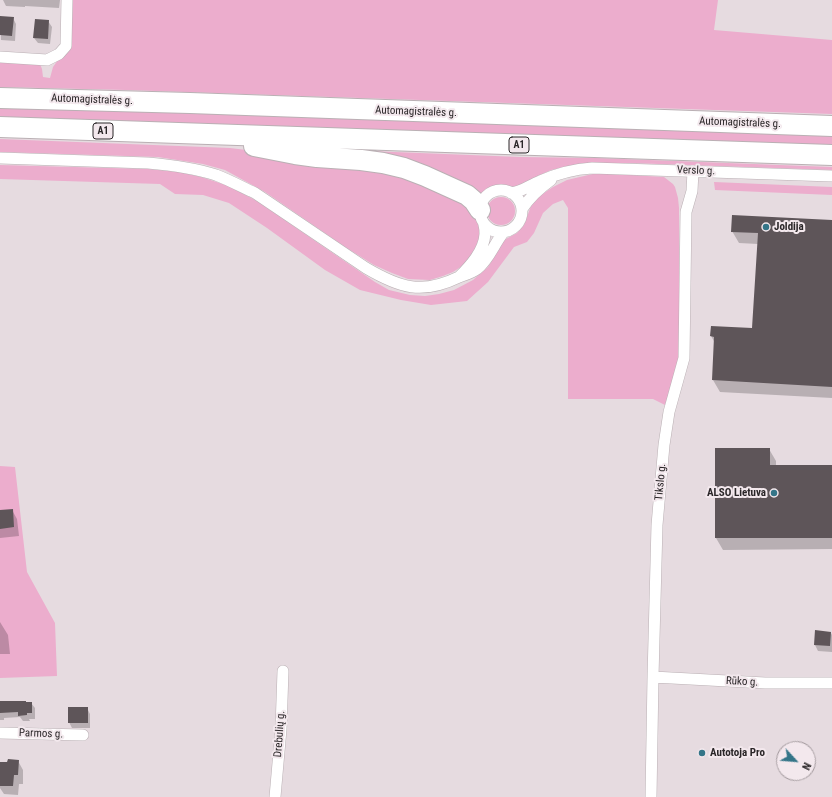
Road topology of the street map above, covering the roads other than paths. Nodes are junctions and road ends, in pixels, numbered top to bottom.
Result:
1 (67, 0) edge
2 (0, 58) edge
3 (0, 98) edge
4 (832, 118) edge
5 (790, 125) junction
6 (832, 126) edge
7 (0, 127) edge
8 (0, 133) edge
9 (832, 155) edge
10 (0, 158) edge
11 (693, 171) junction
12 (560, 174) junction
13 (832, 176) edge
14 (511, 193) junction
15 (522, 209) junction
16 (482, 217) junction
17 (503, 232) junction
18 (460, 277) junction
19 (283, 671) dead end
20 (653, 677) junction
21 (832, 683) edge
22 (0, 733) edge
23 (83, 735) dead end
24 (276, 797) edge
25 (651, 797) edge

1 - 2 street
3 - 5 highway, Automagistralės g.
4 - 5 highway
5 - 6 highway, Automagistralės g.
7 - 9 highway, A1
8 - 16 highway
10 - 18 street
11 - 12 street, Verslo g.
11 - 13 street, Verslo g.
11 - 20 street, Tikslo g.
12 - 14 street, Verslo g.
12 - 15 street, Verslo g.
14 - 15 street
14 - 16 street
15 - 17 street
16 - 17 street
16 - 18 street
17 - 18 street
19 - 24 street, Drebulių g.
20 - 21 street, Rūko g.
20 - 25 street, Tikslo g.
22 - 23 street, Parmos g.

